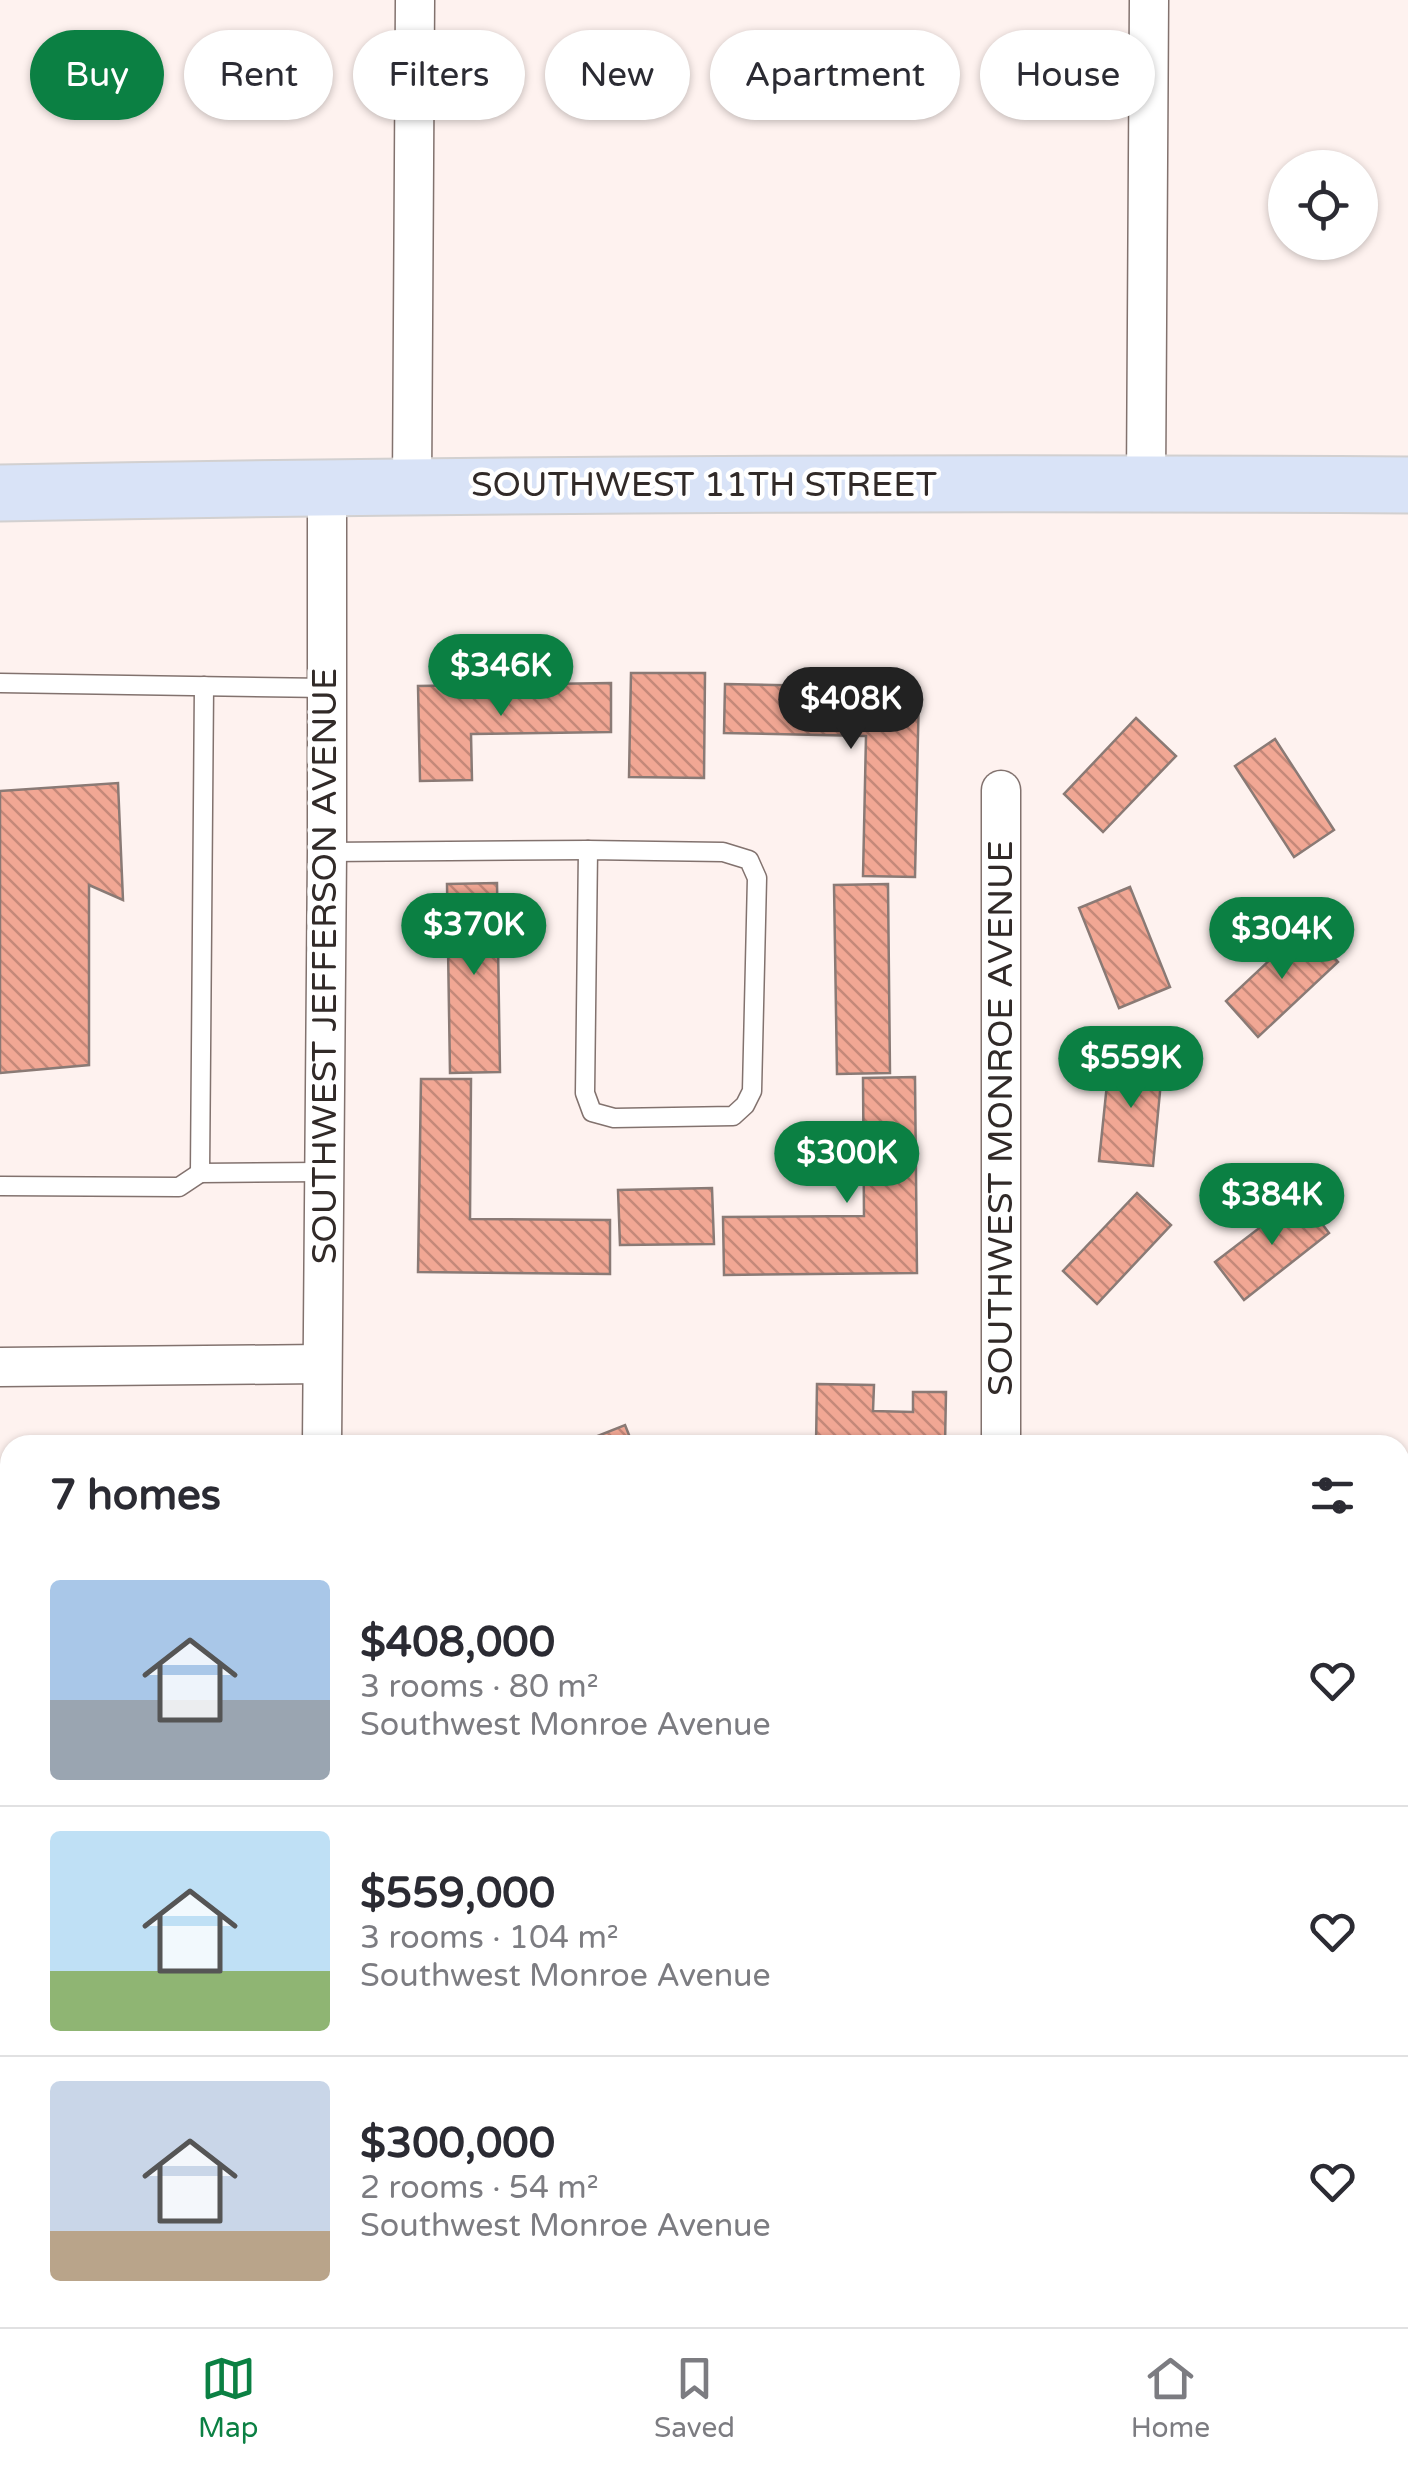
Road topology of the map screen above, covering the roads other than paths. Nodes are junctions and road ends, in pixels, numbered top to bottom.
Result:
1 (415, 0) edge
2 (1148, 0) edge
3 (1146, 484) junction
4 (1408, 485) edge
5 (412, 486) junction
6 (327, 487) junction
7 (0, 493) edge
8 (0, 683) edge
9 (204, 686) junction
10 (327, 688) junction
11 (1001, 790) dead end
12 (588, 850) junction
13 (327, 852) junction
14 (323, 1172) junction
15 (200, 1173) junction
16 (0, 1186) edge
17 (321, 1364) junction
18 (0, 1367) edge
19 (322, 1435) edge
20 (1001, 1435) edge

1 - 5 street
2 - 3 street
3 - 4 main road, SOUTHWEST 11TH STREET
3 - 5 main road, SOUTHWEST 11TH STREET
5 - 6 main road, SOUTHWEST 11TH STREET
6 - 7 main road, SOUTHWEST 11TH STREET
6 - 10 street, SOUTHWEST JEFFERSON AVENUE
8 - 9 lane
9 - 10 lane
9 - 15 lane
10 - 13 street, SOUTHWEST JEFFERSON AVENUE
11 - 20 street, SOUTHWEST MONROE AVENUE
12 - 12 lane
12 - 13 lane
13 - 14 street, SOUTHWEST JEFFERSON AVENUE
14 - 15 lane
14 - 17 street, SOUTHWEST JEFFERSON AVENUE
15 - 16 lane
17 - 18 street
17 - 19 street, SOUTHWEST JEFFERSON AVENUE

